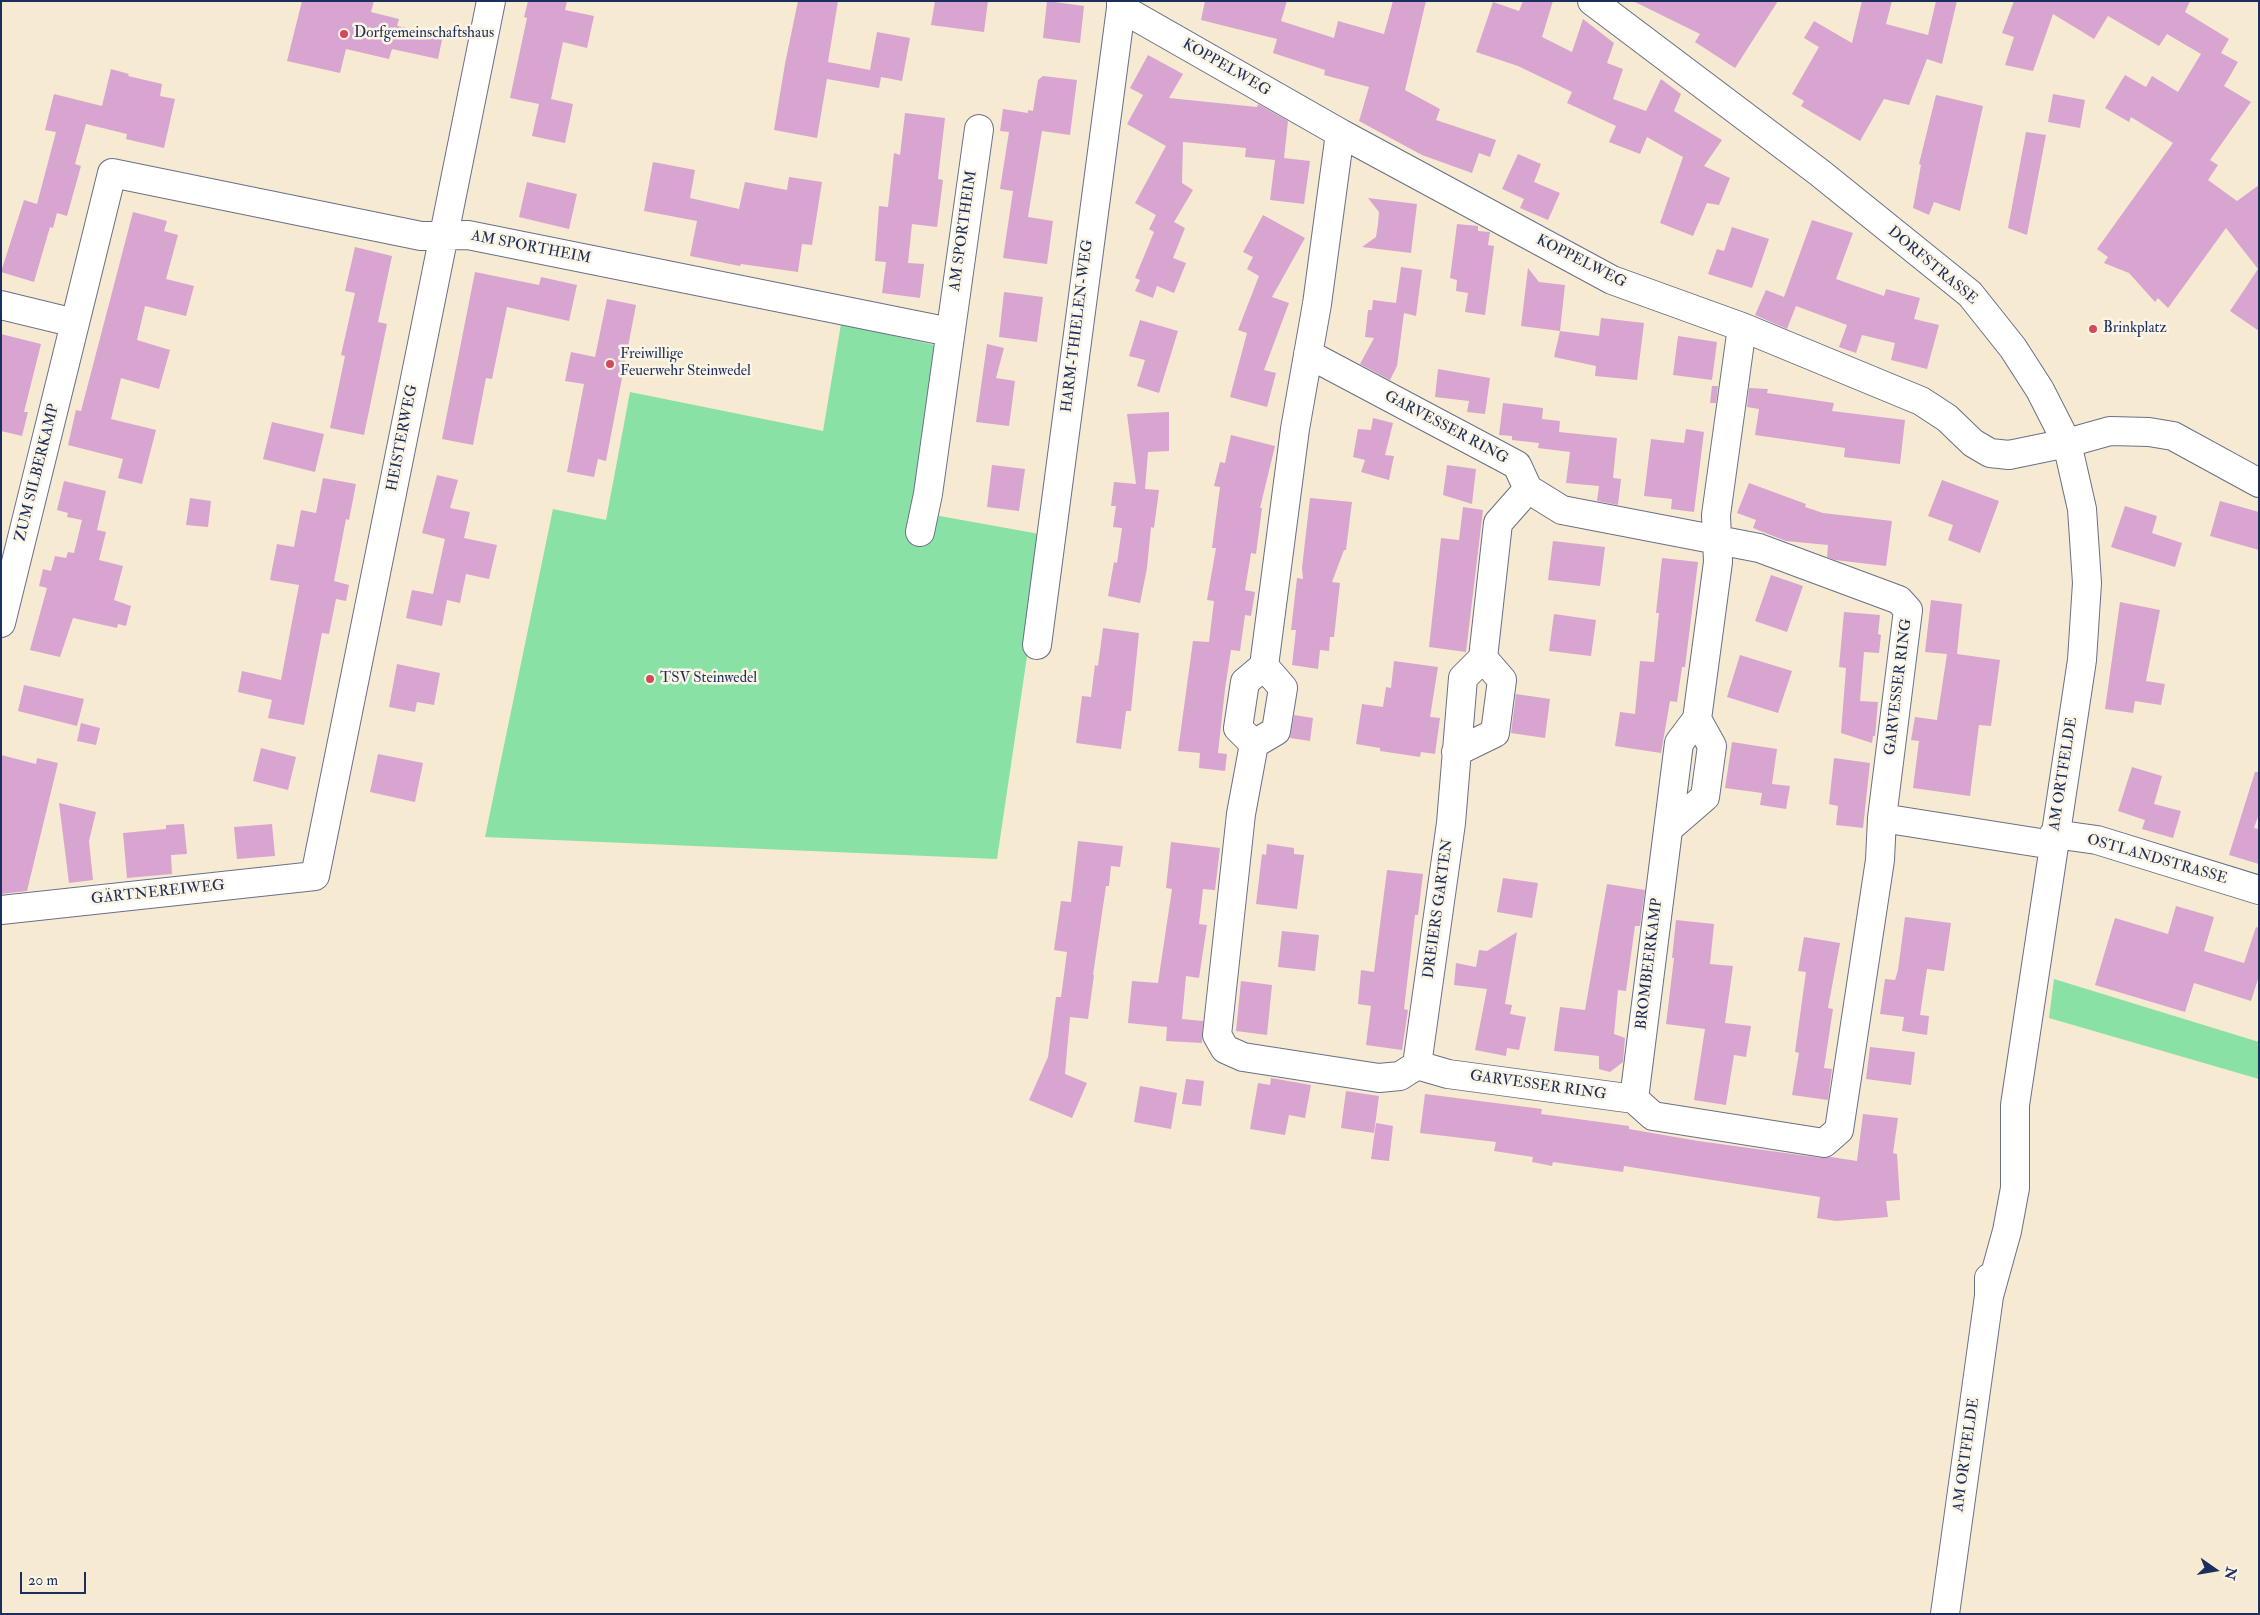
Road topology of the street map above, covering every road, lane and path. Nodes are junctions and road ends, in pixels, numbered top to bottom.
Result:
1 (491, 1) edge
2 (1592, 1) edge
3 (1121, 4) edge
4 (979, 129) dead end
5 (1340, 133) junction
6 (112, 173) joint
7 (443, 236) junction
8 (1, 305) edge
9 (75, 323) junction
10 (1742, 327) junction
11 (950, 332) junction
12 (1308, 354) junction
13 (2067, 443) junction
14 (2259, 483) edge
15 (1528, 489) junction
16 (920, 532) dead end
17 (1719, 540) junction
18 (1, 623) edge
19 (1037, 645) dead end
20 (1483, 658) junction
21 (1264, 666) junction
22 (1254, 744) junction
23 (1456, 752) junction
24 (1882, 818) junction
25 (2054, 840) junction
26 (315, 876) joint
27 (2259, 890) edge
28 (1, 910) edge
29 (1417, 1065) junction
30 (1634, 1099) junction
31 (1945, 1614) edge

1 - 7 street, HEISTERWEG
2 - 13 street, DORFSTRASSE
3 - 5 street, KOPPELWEG
3 - 19 street, HARM-THIELEN-WEG
4 - 11 street, AM SPORTHEIM
5 - 10 street, KOPPELWEG
5 - 12 street
6 - 7 street, AM SPORTHEIM
6 - 9 street, ZUM SILBERKAMP
7 - 11 street, AM SPORTHEIM
7 - 26 street, HEISTERWEG
8 - 9 street
9 - 18 street, ZUM SILBERKAMP
10 - 13 street, KOPPELWEG
10 - 17 street
11 - 16 street, AM SPORTHEIM
12 - 15 street, GARVESSER RING
12 - 21 street
13 - 14 street
13 - 25 street, AM ORTFELDE
15 - 17 street, GARVESSER RING
15 - 20 street
17 - 24 street, GARVESSER RING
17 - 30 street, BROMBEERKAMP
20 - 23 street, DREIERS GARTEN
20 - 23 street
21 - 22 street
21 - 22 street
22 - 29 street
23 - 29 street, DREIERS GARTEN
24 - 25 street
24 - 30 street, GARVESSER RING
25 - 27 street, OSTLANDSTRASSE
25 - 31 street, AM ORTFELDE
26 - 28 street, GÄRTNEREIWEG
29 - 30 street, GARVESSER RING

